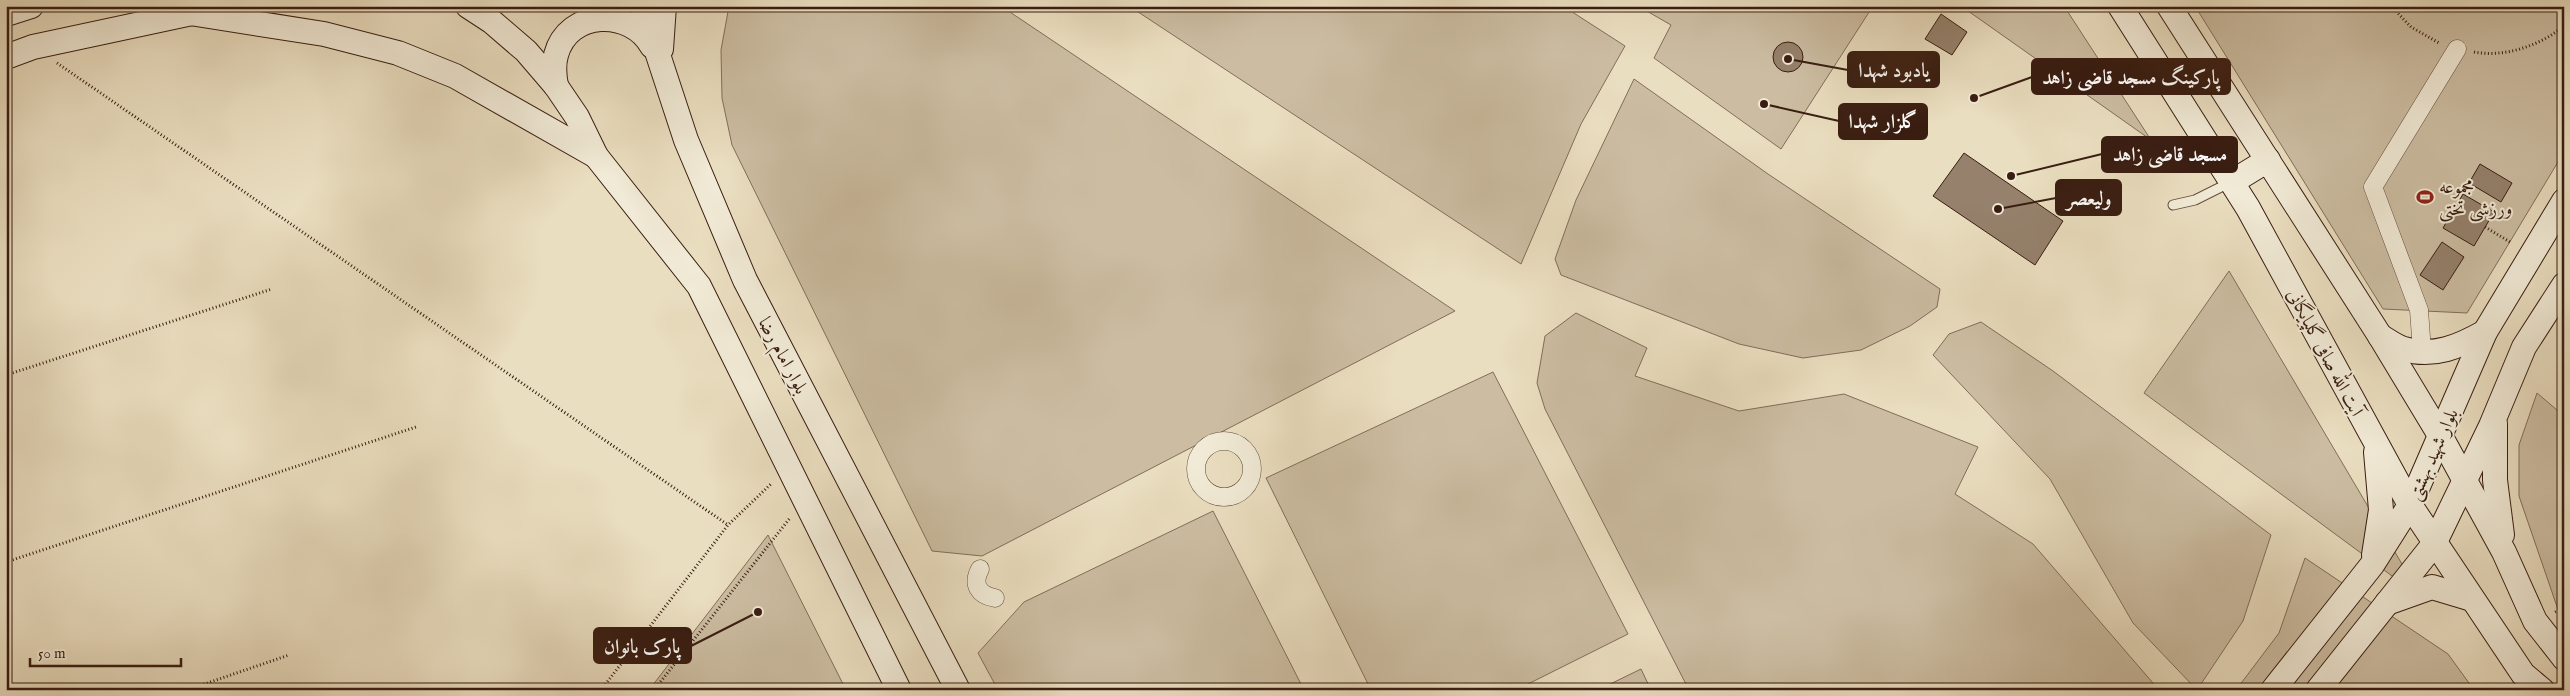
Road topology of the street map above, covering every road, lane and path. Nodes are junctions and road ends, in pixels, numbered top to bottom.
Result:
1 (31, 6) edge
2 (223, 6) edge
3 (468, 6) edge
4 (642, 6) edge
5 (664, 6) edge
6 (2120, 6) edge
7 (2169, 6) edge
8 (190, 13) junction
9 (6, 14) edge
10 (34, 47) junction
11 (2457, 49) dead end
12 (6, 57) edge
13 (658, 59) junction
14 (556, 86) junction
15 (596, 156) junction
16 (2268, 160) junction
17 (2232, 182) junction
18 (2564, 200) edge
19 (2173, 205) dead end
20 (2486, 227) dead end
21 (2510, 242) dead end
22 (2564, 285) edge
23 (272, 289) dead end
24 (2485, 332) junction
25 (2380, 336) junction
26 (2422, 350) junction
27 (6, 375) edge
28 (2494, 418) junction
29 (416, 427) dead end
30 (2441, 437) junction
31 (2376, 445) junction
32 (788, 467) junction
33 (2466, 478) junction
34 (804, 500) junction
35 (2410, 505) junction
36 (728, 525) junction
37 (2434, 544) junction
38 (2504, 552) junction
39 (6, 562) edge
40 (2372, 565) junction
41 (980, 569) dead end
42 (995, 598) dead end
43 (2472, 599) junction
44 (2387, 603) junction
45 (289, 655) dead end
46 (2564, 658) edge
47 (187, 690) edge
48 (601, 690) edge
49 (654, 690) edge
50 (899, 690) edge
51 (958, 690) edge
52 (2273, 690) edge
53 (2318, 690) edge
54 (2542, 690) edge

1 - 9 main road
2 - 8 main road
3 - 14 main road
4 - 13 main road, بلوار امام رضا
5 - 13 main road
6 - 17 main road, آیت الله صافی گلپایگانی
7 - 16 main road
8 - 10 main road
8 - 15 main road
10 - 12 main road
10 - 36 path
11 - 26 street
13 - 14 main road
13 - 51 main road, بلوار امام رضا
14 - 15 main road
15 - 32 main road
16 - 17 main road
16 - 25 main road
17 - 19 lane
17 - 31 main road, آیت الله صافی گلپایگانی
18 - 24 main road, بلوار شهید بهشتی
20 - 21 path
22 - 28 main road, بلوار شهید بهشتی
23 - 27 path
24 - 26 main road
24 - 30 main road, بلوار شهید بهشتی
25 - 26 main road
25 - 30 main road
28 - 33 main road, بلوار شهید بهشتی
28 - 38 main road
29 - 39 path
30 - 33 main road
30 - 35 main road, بلوار شهید بهشتی
31 - 35 main road, آیت الله صافی گلپایگانی
31 - 40 main road
32 - 34 main road
32 - 36 path
33 - 37 main road, بلوار شهید بهشتی
33 - 38 main road
34 - 49 path
34 - 50 main road
35 - 37 main road, آیت الله صافی گلپایگانی
35 - 40 main road, بلوار شهید بهشتی
36 - 48 path
37 - 43 main road, آیت الله صافی گلپایگانی
37 - 44 main road, بلوار شهید بهشتی
38 - 46 main road
40 - 52 main road, بلوار شهید بهشتی
41 - 42 street
43 - 44 main road
43 - 54 main road, آیت الله صافی گلپایگانی
44 - 53 main road, بلوار شهید بهشتی
45 - 47 path

